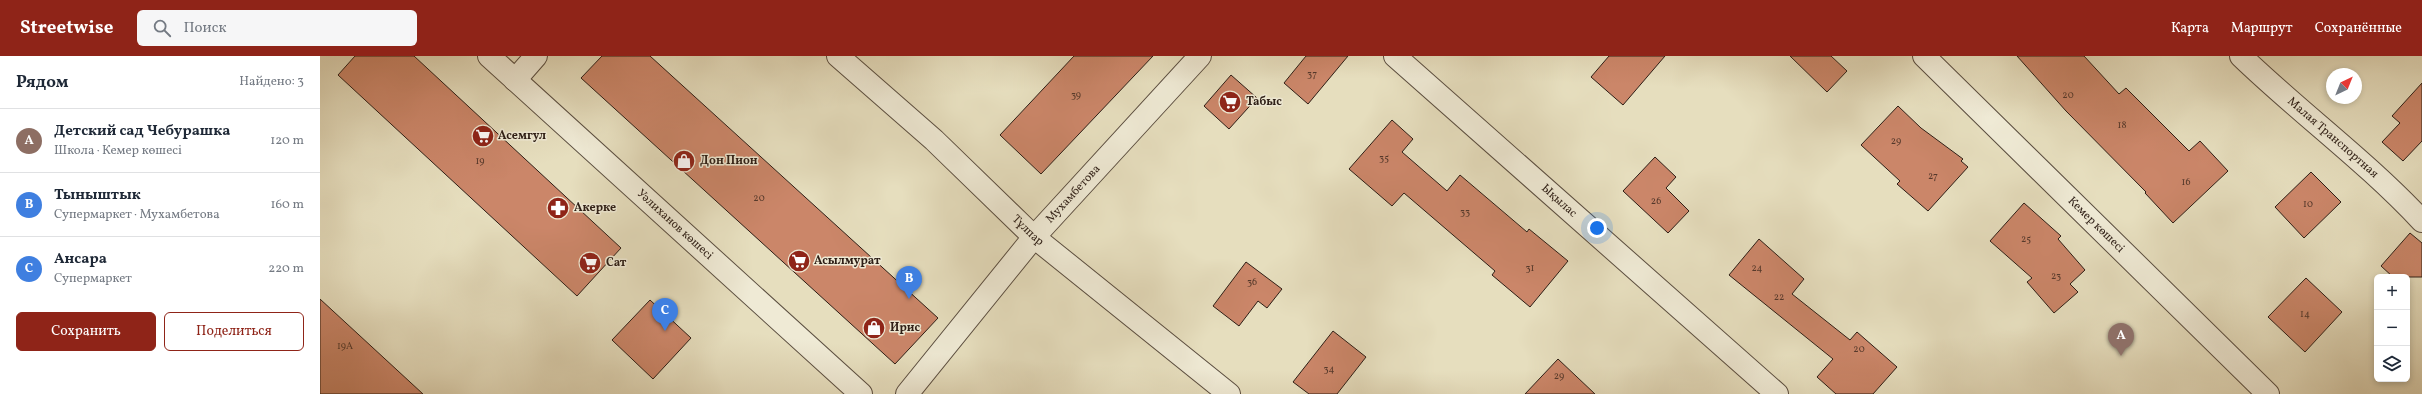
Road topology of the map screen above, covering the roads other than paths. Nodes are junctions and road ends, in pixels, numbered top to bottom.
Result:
1 (489, 56) edge
2 (536, 56) edge
3 (838, 56) edge
4 (1200, 56) edge
5 (1395, 56) edge
6 (1924, 56) edge
7 (2241, 56) edge
8 (515, 80) junction
9 (2422, 220) edge
10 (1034, 237) junction
11 (861, 394) edge
12 (907, 394) edge
13 (1229, 394) edge
14 (1777, 394) edge
15 (2268, 394) edge

1 - 8 street, Уәлиханов көшесі
2 - 8 street
3 - 10 street, Тұлпар
4 - 10 street, Мухамбетова
5 - 14 street, Ықылас
6 - 15 street, Кемер көшесі
7 - 9 street, Малая Транспортная
8 - 11 street, Уәлиханов көшесі
10 - 12 street, Мухамбетова
10 - 13 street, Тұлпар

